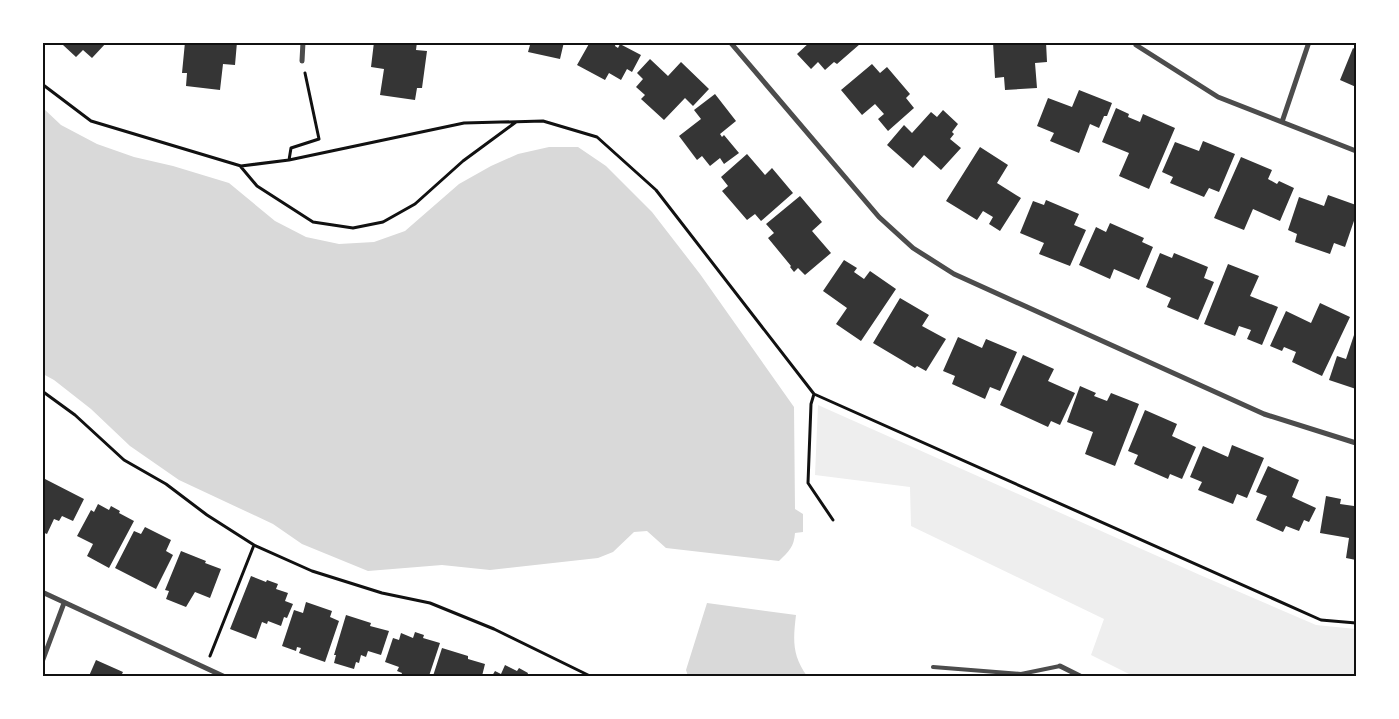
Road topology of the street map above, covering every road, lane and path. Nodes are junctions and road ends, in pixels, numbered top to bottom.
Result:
1 (303, 42) edge
2 (730, 42) edge
3 (1309, 42) edge
4 (1136, 45) dead end
5 (302, 61) joint
6 (42, 84) edge
7 (517, 122) junction
8 (1282, 122) junction
9 (1356, 150) edge
10 (289, 160) junction
11 (241, 166) junction
12 (42, 391) edge
13 (814, 394) junction
14 (1356, 443) edge
15 (833, 520) dead end
16 (254, 545) junction
17 (42, 592) edge
18 (64, 603) junction
19 (1356, 623) edge
20 (42, 662) edge
21 (1060, 666) joint
22 (933, 667) dead end
23 (205, 668) junction
24 (223, 676) edge
25 (590, 676) edge
26 (1080, 676) edge

1 - 5 street
2 - 14 street
3 - 8 street
4 - 8 street
5 - 10 path
6 - 11 path
7 - 10 path
7 - 11 path
7 - 13 path
8 - 9 street
10 - 11 path
12 - 16 path
13 - 15 path
13 - 19 path
16 - 23 path
16 - 25 path
17 - 18 street
18 - 20 street
18 - 23 street
21 - 22 lane
21 - 26 street
23 - 24 street

